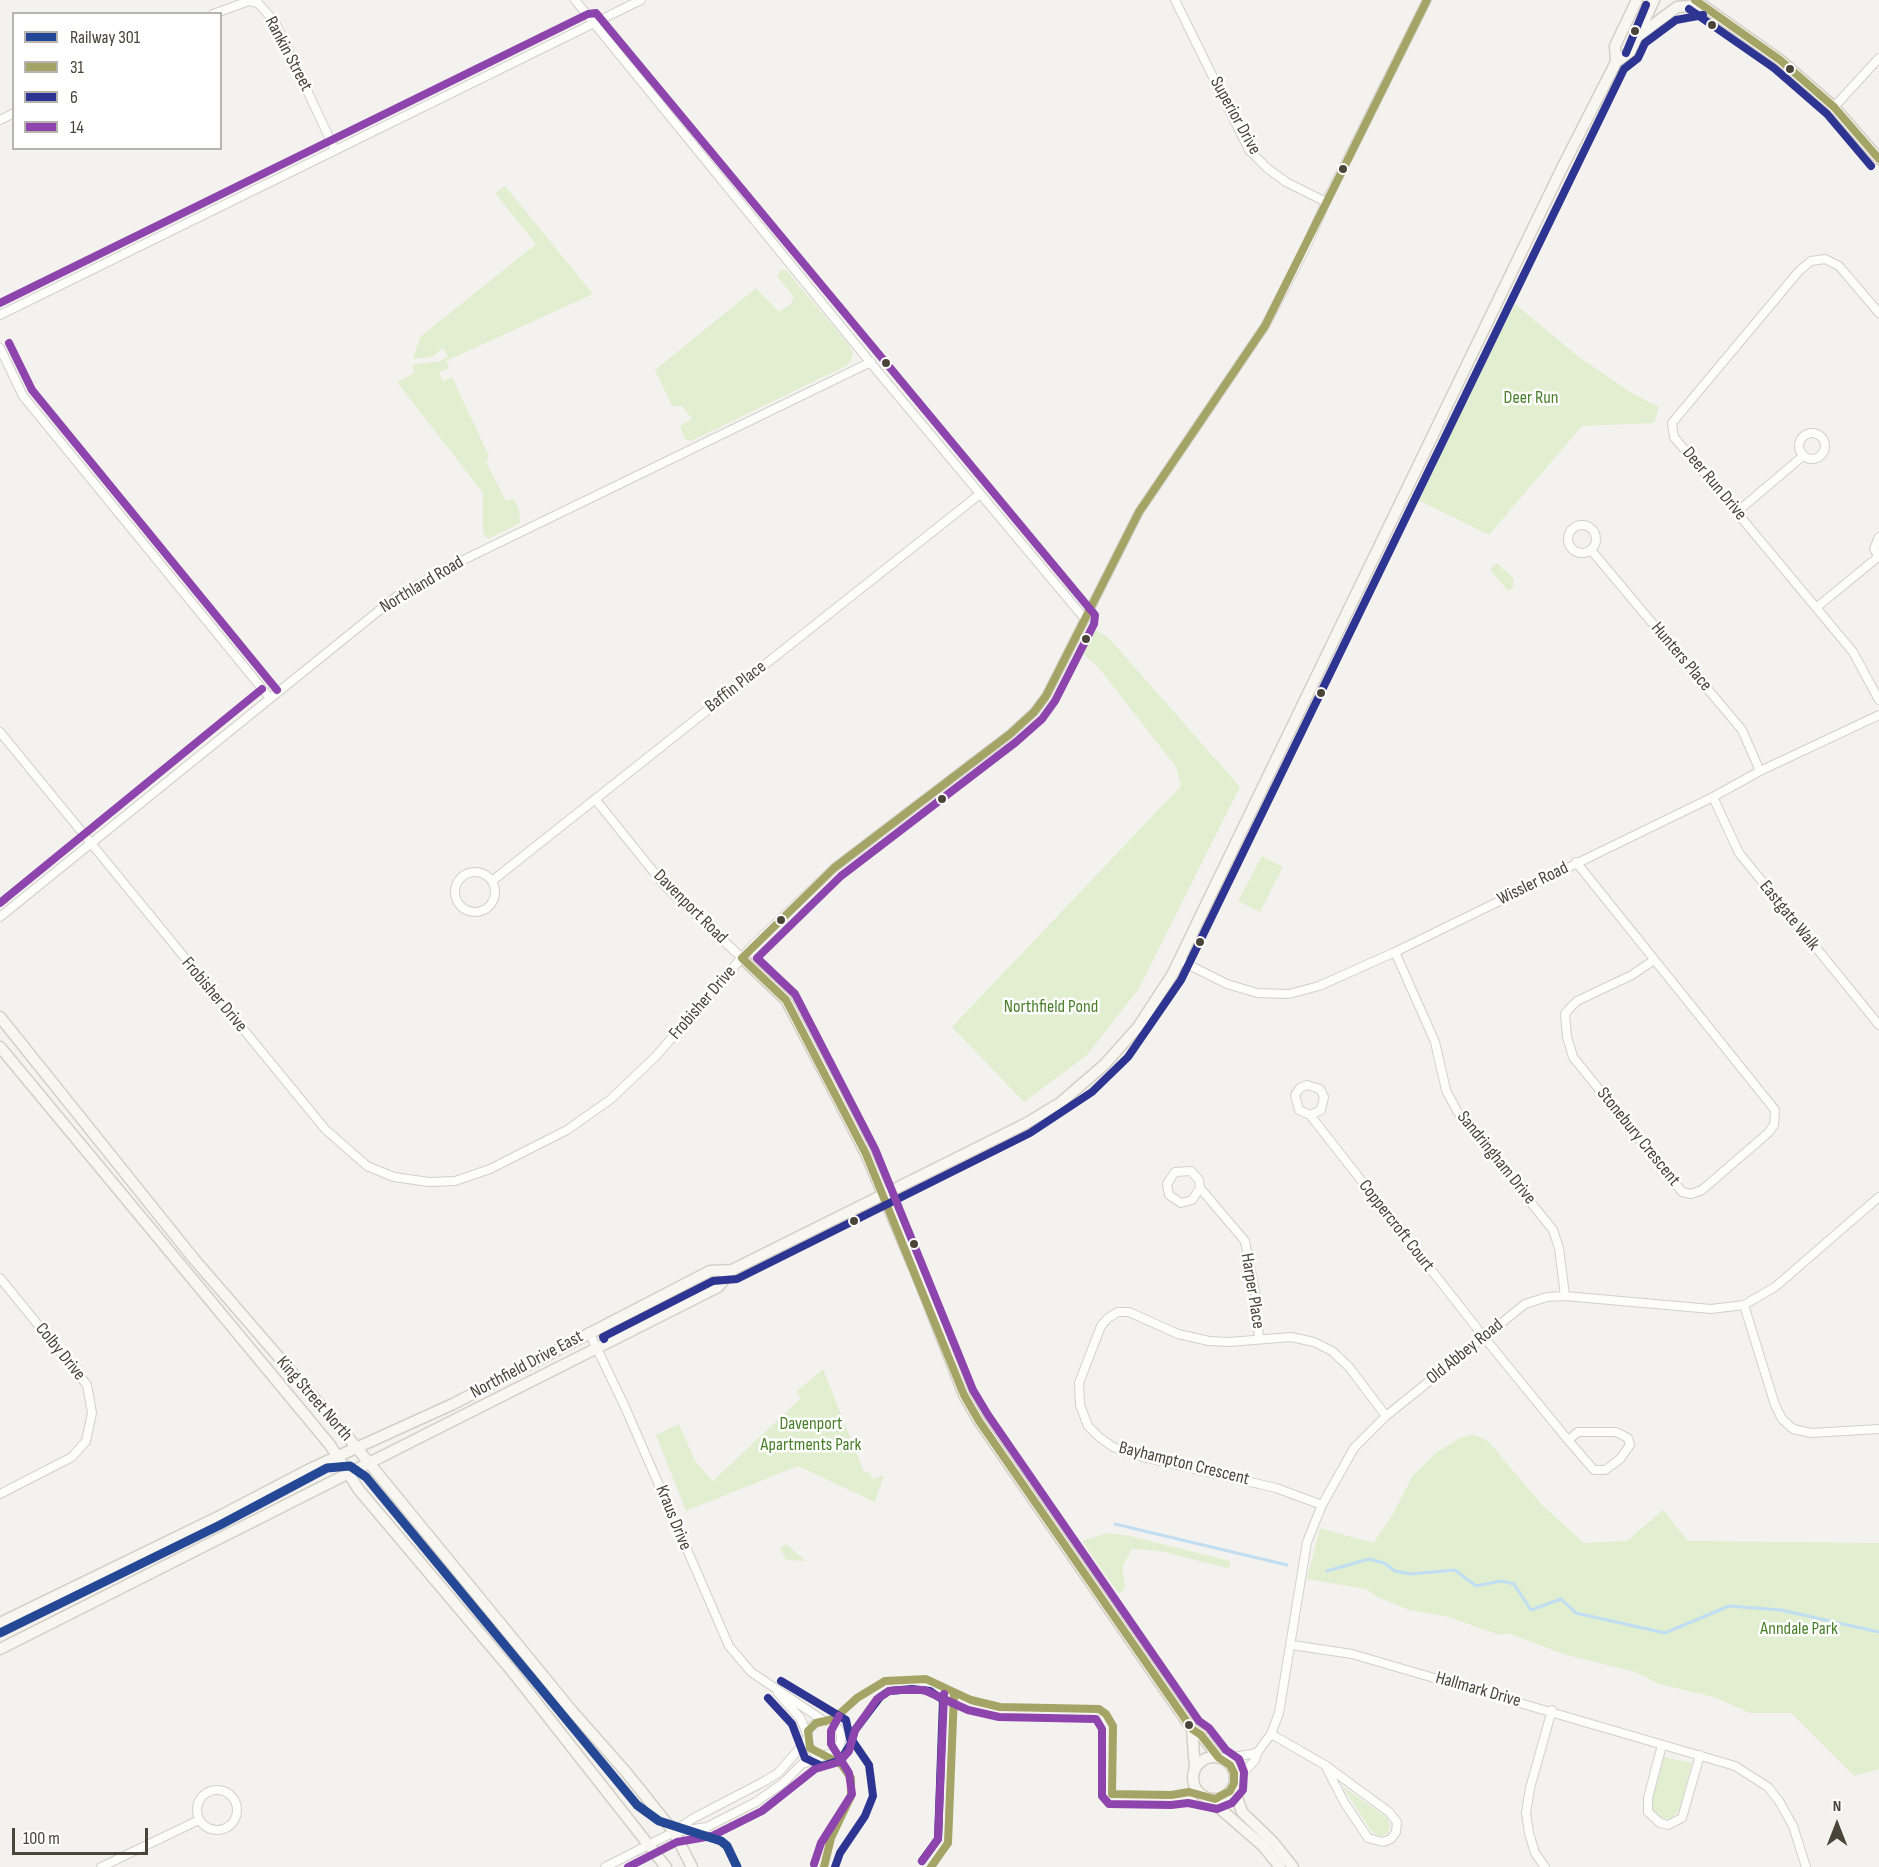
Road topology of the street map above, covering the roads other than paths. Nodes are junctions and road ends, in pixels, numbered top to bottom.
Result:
1 (575, 0) edge
2 (641, 0) edge
3 (1175, 0) edge
4 (1427, 0) edge
5 (1637, 0) edge
6 (1654, 0) edge
7 (1699, 2) edge
8 (219, 12) edge
9 (593, 23) junction
10 (1637, 36) junction
11 (1879, 58) edge
12 (1616, 62) junction
13 (1834, 107) junction
14 (335, 150) junction
15 (1879, 159) edge
16 (1326, 202) junction
17 (1879, 313) edge
18 (0, 315) edge
19 (0, 348) edge
20 (871, 362) junction
21 (1803, 456) dead end
22 (980, 494) junction
23 (1737, 512) junction
24 (1879, 537) edge
25 (1592, 550) dead end
26 (1879, 557) edge
27 (1817, 607) junction
28 (1085, 619) junction
29 (269, 697) junction
30 (1879, 700) edge
31 (1879, 715) edge
32 (0, 732) edge
33 (1760, 771) junction
34 (1713, 797) junction
35 (595, 799) junction
36 (90, 844) junction
37 (1576, 862) junction
38 (492, 881) junction
39 (0, 916) edge
40 (1395, 952) junction
41 (742, 958) junction
42 (1179, 960) junction
43 (1654, 960) junction
44 (0, 1017) edge
45 (1879, 1025) edge
46 (0, 1047) edge
47 (1310, 1115) dead end
48 (1200, 1188) junction
49 (883, 1194) junction
50 (1879, 1197) edge
51 (732, 1270) junction
52 (0, 1278) edge
53 (1565, 1296) junction
54 (1744, 1305) junction
55 (589, 1332) junction
56 (1483, 1336) junction
57 (1259, 1339) junction
58 (597, 1347) junction
59 (1386, 1416) junction
60 (1879, 1429) edge
61 (1568, 1440) junction
62 (356, 1449) junction
63 (337, 1456) junction
64 (369, 1464) junction
65 (349, 1474) junction
66 (0, 1494) edge
67 (1322, 1505) junction
68 (0, 1623) edge
69 (1292, 1645) junction
70 (0, 1649) edge
71 (775, 1690) junction
72 (1552, 1710) junction
73 (824, 1721) junction
74 (1192, 1729) junction
75 (1271, 1734) junction
76 (807, 1738) junction
77 (1662, 1745) junction
78 (1257, 1754) junction
79 (1700, 1755) junction
80 (822, 1756) junction
81 (1220, 1758) junction
82 (1325, 1765) junction
83 (1195, 1769) junction
84 (1234, 1784) junction
85 (1209, 1799) junction
86 (199, 1820) junction
87 (674, 1832) junction
88 (650, 1844) junction
89 (101, 1867) edge
90 (605, 1867) edge
91 (666, 1867) edge
92 (692, 1867) edge
93 (1280, 1867) edge
94 (1293, 1867) edge
95 (1545, 1867) edge
96 (1806, 1867) edge

1 - 9 street
2 - 9 street
3 - 16 street, Superior Drive
4 - 16 street, Frobisher Drive
5 - 12 main road, Northfield Drive East
6 - 10 main road, Northfield Drive East
7 - 10 main road
7 - 13 main road
8 - 14 street, Rankin Street
9 - 14 street
9 - 20 street
10 - 12 main road, Northfield Drive East
11 - 13 street
12 - 42 main road, Northfield Drive East
13 - 15 main road
14 - 18 street
16 - 28 street, Frobisher Drive
17 - 23 street, Deer Run Drive
19 - 29 street
20 - 22 street
20 - 29 street, Northland Road
21 - 23 street
22 - 28 street
22 - 35 street, Baffin Place
23 - 27 street, Deer Run Drive
24 - 26 street
25 - 33 street, Hunters Place
26 - 27 street
27 - 30 street, Deer Run Drive
28 - 41 street, Frobisher Drive
29 - 36 street, Northland Road
31 - 33 street, Wissler Road
32 - 36 street, Frobisher Drive
33 - 34 street, Wissler Road
34 - 37 street, Wissler Road
34 - 45 street, Eastgate Walk
35 - 38 street, Baffin Place
35 - 41 street, Davenport Road
36 - 39 street, Northland Road
36 - 41 street, Frobisher Drive
37 - 40 street, Wissler Road
37 - 43 street, Stonebury Crescent
38 - 38 street
40 - 42 street, Wissler Road
40 - 53 street, Sandringham Drive
41 - 49 main road, Davenport Road
42 - 49 main road, Northfield Drive East
43 - 43 street, Stonebury Crescent
44 - 62 main road, King Street North
46 - 63 main road, King Street North
47 - 56 street, Coppercroft Court
48 - 48 street, Harper Place
48 - 57 street, Harper Place
49 - 51 main road, Northfield Drive East
49 - 74 main road, Davenport Road
50 - 54 street, Old Abbey Road
51 - 55 main road, Northfield Drive East
51 - 58 main road, Northfield Drive East
52 - 66 street, Colby Drive
53 - 54 street, Old Abbey Road
53 - 56 street, Old Abbey Road
54 - 60 street
55 - 58 street, Kraus Drive
55 - 62 main road, Northfield Drive East
56 - 59 street, Old Abbey Road
56 - 61 street, Coppercroft Court
57 - 59 street, Bayhampton Crescent
57 - 67 street, Bayhampton Crescent
58 - 64 main road, Northfield Drive East
58 - 71 street, Kraus Drive
59 - 67 street, Old Abbey Road
61 - 61 street, Coppercroft Court
62 - 63 main road, Northfield Drive East
62 - 64 main road, King Street North
63 - 65 main road, King Street North
63 - 68 main road, Northfield Drive East
64 - 65 main road, Northfield Drive East
64 - 87 main road, King Street North
65 - 70 main road, Northfield Drive East
65 - 88 main road, King Street North
67 - 69 street, Old Abbey Road
69 - 72 street, Hallmark Drive
69 - 75 street, Old Abbey Road
71 - 73 street, Kraus Drive
71 - 76 street, Kraus Drive
72 - 77 street, Hallmark Drive
72 - 95 street
73 - 76 street
73 - 80 street
74 - 81 main road, Davenport Road
74 - 83 main road
75 - 78 street, Old Abbey Road
75 - 82 street
76 - 80 street
76 - 87 street
77 - 79 street, Hallmark Drive
77 - 79 street
78 - 81 street
78 - 84 street, Old Abbey Road
79 - 96 street, Hallmark Drive
80 - 87 street
81 - 83 main road
81 - 84 main road
82 - 82 street
83 - 85 main road
84 - 85 main road
84 - 94 main road
85 - 93 main road
86 - 86 street
86 - 89 street
87 - 88 street
87 - 92 main road, King Street North
88 - 90 street
88 - 91 main road, King Street North

